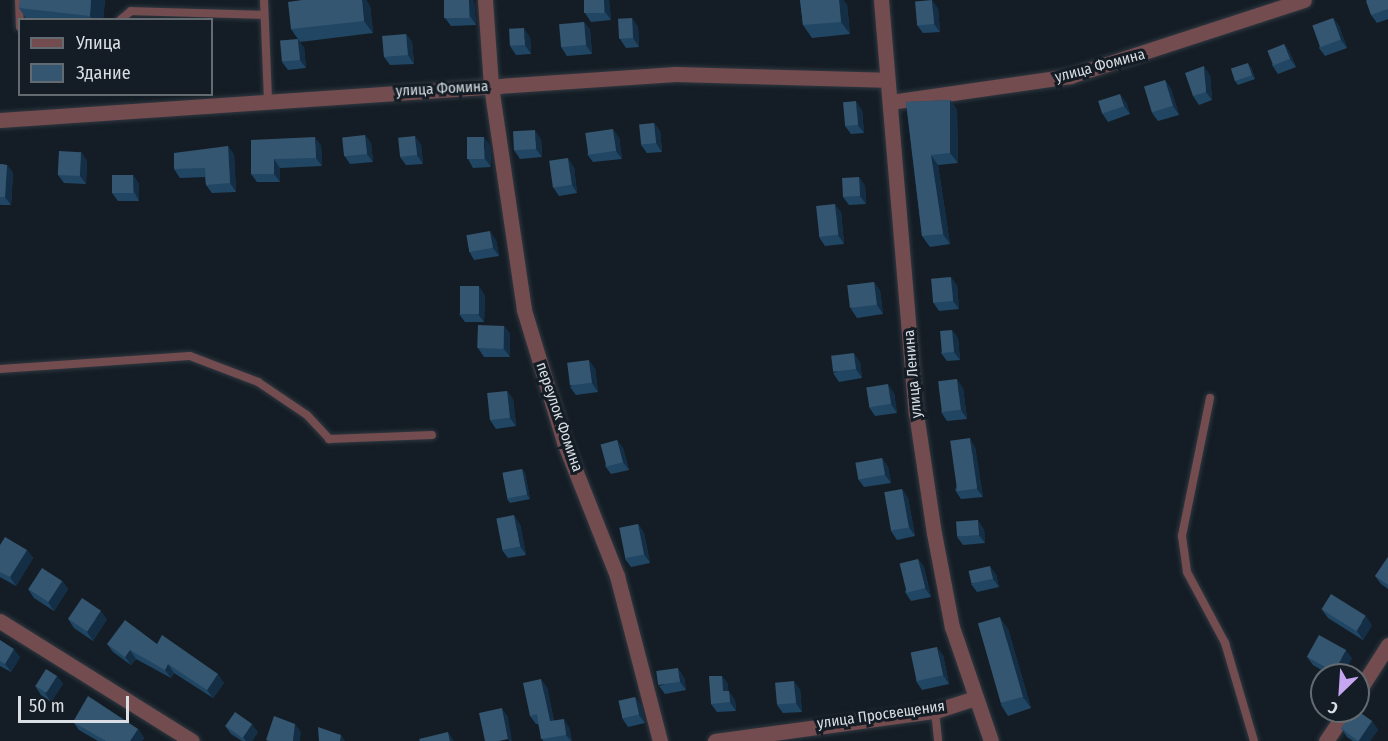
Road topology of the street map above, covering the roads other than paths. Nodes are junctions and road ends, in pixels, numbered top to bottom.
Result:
1 (19, 0) edge
2 (264, 0) edge
3 (485, 0) edge
4 (881, 0) edge
5 (1304, 0) edge
6 (264, 15) junction
7 (20, 18) edge
8 (122, 18) edge
9 (885, 81) junction
10 (491, 86) junction
11 (268, 99) junction
12 (890, 102) junction
13 (0, 120) edge
14 (0, 369) edge
15 (1210, 398) dead end
16 (432, 435) dead end
17 (0, 621) edge
18 (1388, 645) edge
19 (1370, 673) edge
20 (975, 698) junction
21 (934, 711) junction
22 (1338, 723) edge
23 (192, 741) edge
24 (660, 741) edge
25 (715, 741) edge
26 (938, 741) edge
27 (991, 741) edge
28 (1254, 741) edge
29 (1326, 741) edge

1 - 7 lane
2 - 6 lane
3 - 10 street, переулок Фомина
4 - 9 street, улица Ленина
5 - 12 street, улица Фомина
6 - 8 lane
6 - 11 lane
9 - 10 street, улица Фомина
9 - 12 street, улица Ленина
10 - 11 street, улица Фомина
10 - 24 street, переулок Фомина
11 - 13 street, улица Фомина
12 - 20 street, улица Ленина
14 - 16 lane
15 - 28 lane
17 - 23 street
18 - 19 street
20 - 21 street, улица Просвещения
20 - 27 street, улица Ленина
21 - 25 street, улица Просвещения
21 - 26 lane
22 - 29 street

